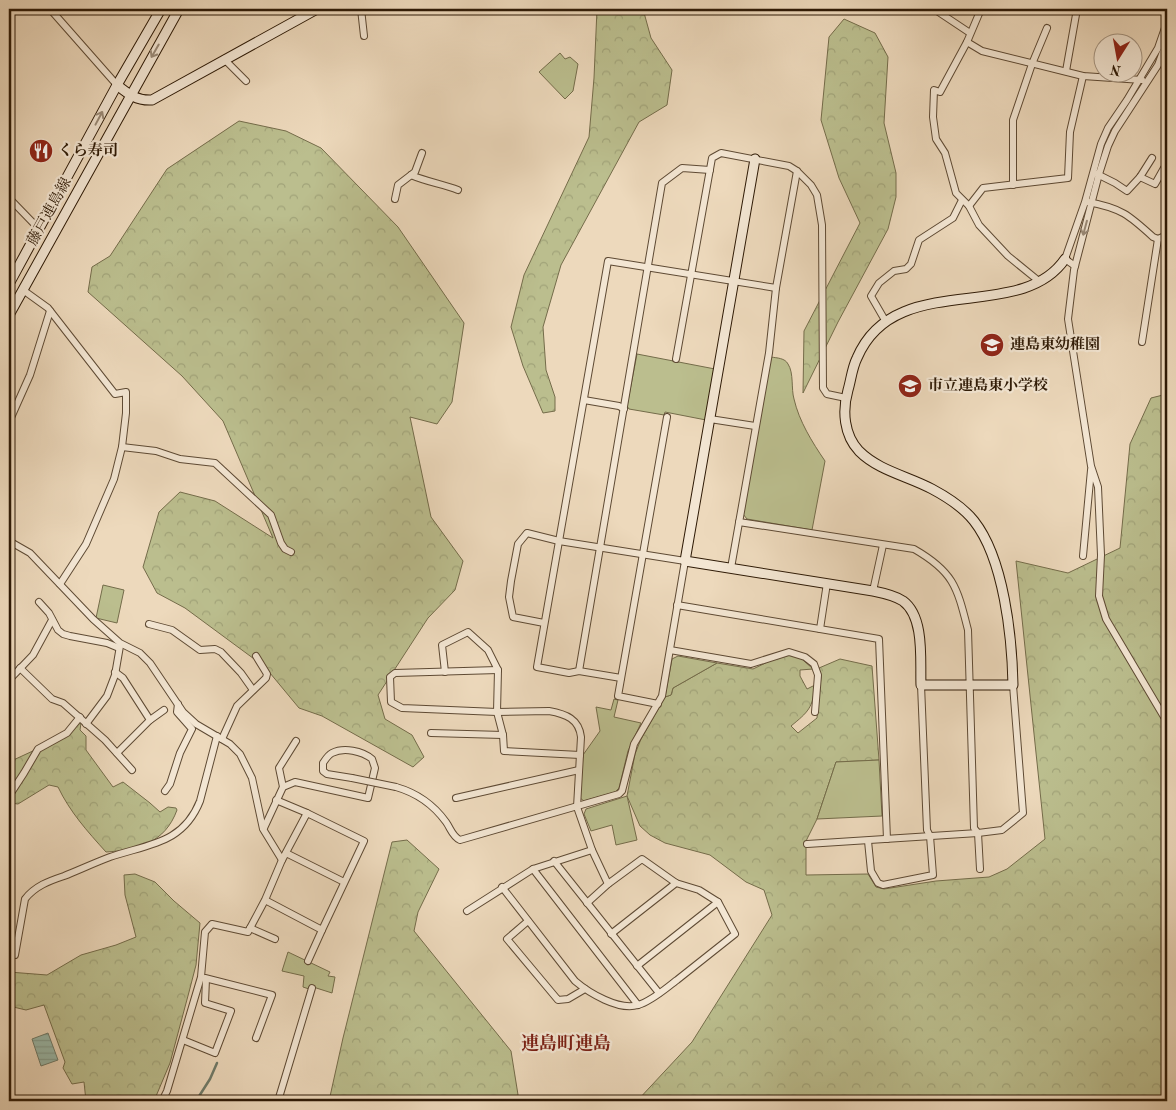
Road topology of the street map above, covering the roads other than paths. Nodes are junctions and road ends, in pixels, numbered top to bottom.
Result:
1 (50, 9) edge
2 (161, 9) edge
3 (179, 9) edge
4 (317, 9) edge
5 (361, 9) edge
6 (934, 9) edge
7 (981, 9) edge
8 (1077, 9) edge
9 (1167, 22) edge
10 (1047, 28) dead end
11 (970, 33) junction
12 (364, 36) dead end
13 (1167, 41) edge
14 (967, 42) junction
15 (224, 59) junction
16 (1150, 61) junction
17 (1032, 64) junction
18 (1167, 65) edge
19 (1158, 66) junction
20 (1066, 71) junction
21 (1144, 72) edge
22 (1083, 76) junction
23 (1094, 77) edge
24 (1144, 80) edge
25 (1148, 80) junction
26 (246, 81) dead end
27 (1139, 82) edge
28 (117, 85) junction
29 (130, 95) junction
30 (422, 153) dead end
31 (1152, 158) dead end
32 (755, 159) junction
33 (1167, 165) edge
34 (710, 170) junction
35 (797, 171) junction
36 (1095, 174) junction
37 (411, 175) junction
38 (1140, 177) junction
39 (1014, 184) junction
40 (458, 190) dead end
41 (9, 198) edge
42 (395, 199) dead end
43 (962, 200) junction
44 (1088, 202) junction
45 (969, 206) junction
46 (39, 229) junction
47 (1167, 235) edge
48 (1158, 239) junction
49 (1065, 259) junction
50 (1075, 266) junction
51 (648, 267) junction
52 (691, 274) junction
53 (733, 281) junction
54 (1040, 282) junction
55 (9, 284) edge
56 (776, 288) junction
57 (22, 290) junction
58 (47, 308) junction
59 (9, 315) edge
60 (886, 322) junction
61 (1142, 342) dead end
62 (676, 359) dead end
63 (846, 398) junction
64 (584, 400) junction
65 (624, 409) junction
66 (667, 417) dead end
67 (710, 419) junction
68 (9, 422) edge
69 (755, 426) junction
70 (122, 447) junction
71 (1091, 466) junction
72 (739, 522) junction
73 (9, 540) edge
74 (560, 541) junction
75 (883, 545) junction
76 (600, 547) junction
77 (291, 552) dead end
78 (643, 554) junction
79 (1083, 556) dead end
80 (686, 561) junction
81 (731, 568) junction
82 (827, 583) junction
83 (60, 584) junction
84 (873, 591) junction
85 (38, 602) dead end
86 (677, 605) junction
87 (52, 620) junction
88 (544, 623) junction
89 (148, 624) dead end
90 (820, 629) junction
91 (120, 646) junction
92 (670, 650) junction
93 (256, 656) dead end
94 (20, 668) junction
95 (498, 670) junction
96 (579, 671) junction
97 (115, 672) junction
98 (444, 672) junction
99 (621, 678) junction
100 (9, 680) edge
101 (1013, 684) junction
102 (922, 685) junction
103 (970, 685) junction
104 (253, 690) junction
105 (178, 704) junction
106 (658, 704) junction
107 (164, 710) dead end
108 (498, 712) junction
109 (815, 712) dead end
110 (80, 717) junction
111 (150, 720) junction
112 (1167, 722) edge
113 (86, 724) junction
114 (431, 733) dead end
115 (503, 735) junction
116 (219, 737) junction
117 (296, 741) dead end
118 (116, 753) junction
119 (580, 755) junction
120 (132, 770) dead end
121 (579, 770) junction
122 (283, 787) junction
123 (165, 791) dead end
124 (9, 796) edge
125 (456, 798) dead end
126 (276, 800) junction
127 (577, 807) junction
128 (307, 813) junction
129 (264, 829) junction
130 (978, 833) junction
131 (930, 836) junction
132 (888, 838) junction
133 (868, 841) junction
134 (807, 844) dead end
135 (592, 850) junction
136 (286, 852) junction
137 (282, 860) junction
138 (554, 862) junction
139 (533, 869) junction
140 (980, 869) dead end
141 (344, 882) junction
142 (676, 883) junction
143 (608, 884) junction
144 (502, 887) junction
145 (265, 900) junction
146 (718, 902) junction
147 (587, 903) junction
148 (467, 911) dead end
149 (528, 921) junction
150 (250, 928) junction
151 (322, 930) junction
152 (611, 934) junction
153 (276, 939) dead end
154 (15, 955) dead end
155 (308, 961) dead end
156 (636, 966) junction
157 (204, 978) junction
158 (312, 988) dead end
159 (585, 989) junction
160 (659, 993) junction
161 (638, 1005) junction
162 (256, 1038) dead end
163 (183, 1040) junction
164 (162, 1101) edge
165 (278, 1101) edge

1 - 28 street
2 - 28 street, 藤戸連島線
3 -> 29 street, 藤戸連島線
4 - 15 street
5 - 12 street
6 - 11 street
7 - 11 street
8 - 20 street
9 - 16 street
10 - 17 street
11 - 14 street
13 - 19 street
14 - 17 street
14 - 43 street
15 - 26 street
15 - 29 street
16 - 19 street
16 - 21 street
17 - 20 street
17 - 39 street
18 - 19 street
19 - 25 street
20 - 22 street
22 - 23 street
22 - 39 street
24 - 25 street
25 - 36 street
27 - 36 street
28 - 29 street
46 -> 28 street, 藤戸連島線
29 - 57 street, 藤戸連島線
30 - 37 street
31 - 38 street
32 - 34 street
32 - 35 street
32 - 53 street
33 - 38 street
34 - 51 street
34 - 52 street
35 - 56 street
35 - 63 street
36 - 38 street
36 - 44 street
37 - 40 street
37 - 42 street
39 - 45 street
41 - 46 street
43 - 45 street
43 - 60 street
44 - 48 street
44 - 49 street
44 -> 50 street
45 - 54 street
46 - 55 street, 藤戸連島線
47 - 48 street
48 - 61 street
49 - 50 street
49 - 54 street
50 - 71 street
51 - 52 street
51 - 64 street
51 - 65 street
52 - 53 street
52 - 62 street
53 - 56 street
53 - 67 street
54 - 60 street
56 - 69 street
57 - 58 street
57 - 59 street, 藤戸連島線
58 - 68 street
58 - 70 street
60 - 63 street
63 - 101 street
64 - 65 street
64 - 74 street
65 - 76 street
66 - 78 street
67 - 69 street
67 - 80 street
69 - 72 street
70 - 77 street
70 - 83 street
71 - 79 street
71 - 112 street
72 - 75 street
72 - 81 street
73 - 83 street
74 - 76 street
74 - 88 street
74 - 88 street
75 - 84 street
75 - 103 street
76 - 78 street
76 - 96 street
78 - 80 street
78 - 99 street
80 - 81 street
80 - 86 street
81 - 82 street
82 - 84 street
82 - 90 street
83 - 91 street
84 - 102 street
85 - 87 street
86 - 90 street
86 - 92 street
87 - 91 street
87 - 94 street
88 - 96 street
89 - 104 street
90 - 132 street
91 - 97 street
91 - 105 street
92 - 106 street
92 - 109 street
93 - 104 street
94 - 100 street
94 - 110 street
95 - 98 street
95 - 98 street
95 - 108 street
96 - 99 street
97 - 111 street
97 - 113 street
98 - 108 street
99 - 106 street
101 - 103 street
101 - 130 street
102 - 103 street
102 - 131 street
103 - 130 street
104 - 116 street
105 - 116 street
105 - 123 street
106 - 127 street
107 - 111 street
108 - 115 street
108 - 119 street
110 - 113 street
110 - 124 street
111 - 118 street
113 - 118 street
114 - 115 street
115 - 119 street
116 - 129 street
116 - 154 street
117 - 122 street
118 - 120 street
119 - 121 street
121 - 125 street
121 - 127 street
122 - 126 street
122 - 127 street, bridge
126 - 128 street
126 - 129 street
127 - 135 street
128 - 136 street
128 - 141 street
129 - 137 street
130 - 131 street
130 - 140 street
131 - 132 street
131 - 133 street
132 - 133 street
133 - 134 street
135 - 138 street
135 - 143 street
136 - 137 street
136 - 141 street
137 - 145 street
138 - 139 street
138 - 147 street
139 - 144 street
139 - 161 street
141 - 151 street
142 - 143 street
142 - 146 street
142 - 152 street
143 - 147 street
144 - 148 street
144 - 149 street
145 - 150 street
145 - 151 street
146 - 156 street
146 - 160 street
147 - 152 street
149 - 159 street
149 - 159 street
150 - 153 street
150 - 157 street
151 - 155 street
152 - 156 street
156 - 160 street
157 - 162 street
157 - 163 street
157 - 163 street
158 - 165 street
159 - 161 street
160 - 161 street
163 - 164 street

